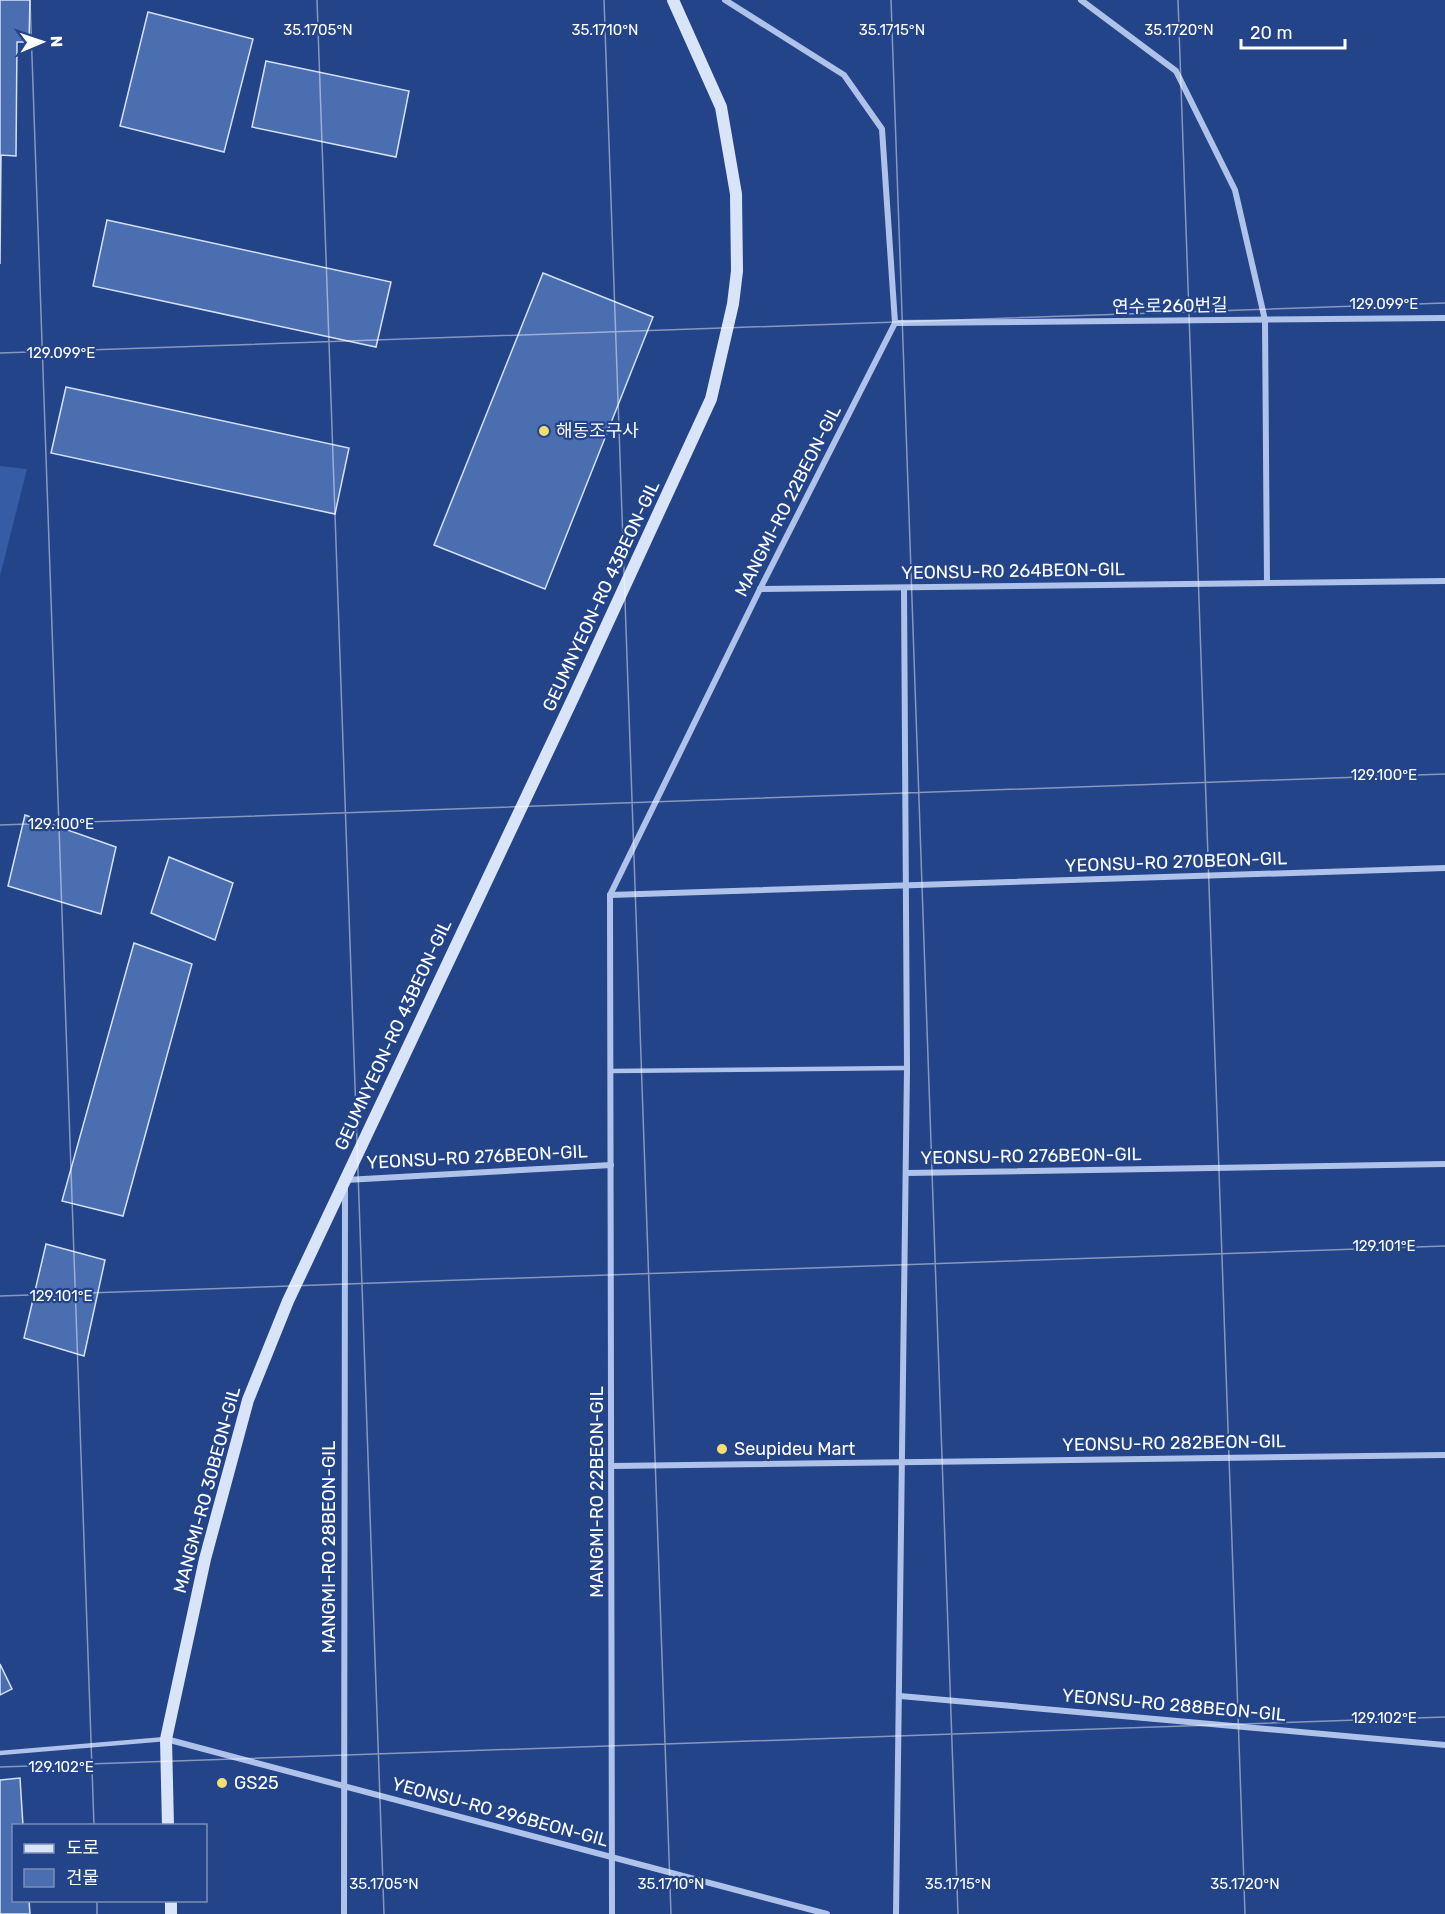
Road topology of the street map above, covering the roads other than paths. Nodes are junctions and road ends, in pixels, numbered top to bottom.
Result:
1 (673, 0) edge
2 (725, 0) edge
3 (1081, 0) edge
4 (1445, 318) edge
5 (1265, 320) junction
6 (895, 323) junction
7 (1445, 581) edge
8 (1267, 583) junction
9 (904, 588) junction
10 (760, 589) junction
11 (1445, 868) edge
12 (907, 885) junction
13 (610, 895) junction
14 (907, 1068) junction
15 (611, 1071) junction
16 (1445, 1164) edge
17 (611, 1165) junction
18 (906, 1173) junction
19 (345, 1180) junction
20 (1445, 1455) edge
21 (903, 1462) junction
22 (612, 1466) junction
23 (900, 1696) junction
24 (166, 1739) junction
25 (1445, 1745) edge
26 (0, 1753) edge
27 (343, 1786) junction
28 (168, 1824) edge
29 (612, 1857) junction
30 (344, 1914) edge
31 (612, 1914) edge
32 (827, 1914) edge
33 (896, 1914) edge

1 - 19 street, GEUMNYEON-RO 43BEON-GIL
2 - 6 street
3 - 5 street
4 - 5 street, 연수로260번길
5 - 6 street, 연수로260번길
5 - 8 street
6 - 10 street, MANGMI-RO 22BEON-GIL
7 - 8 street, YEONSU-RO 264BEON-GIL
8 - 9 street, YEONSU-RO 264BEON-GIL
9 - 10 street, YEONSU-RO 264BEON-GIL
9 - 12 street
10 - 13 street, MANGMI-RO 22BEON-GIL
11 - 12 street, YEONSU-RO 270BEON-GIL
12 - 13 street, YEONSU-RO 270BEON-GIL
12 - 14 street, YEONSU-RO 276BEON-GIL
13 - 15 street, MANGMI-RO 22BEON-GIL
14 - 15 lane
14 - 18 street, YEONSU-RO 276BEON-GIL
15 - 17 street, MANGMI-RO 22BEON-GIL
16 - 18 street, YEONSU-RO 276BEON-GIL
17 - 19 street, YEONSU-RO 276BEON-GIL
17 - 22 street, MANGMI-RO 22BEON-GIL
18 - 21 street
19 - 24 street, MANGMI-RO 30BEON-GIL
19 - 27 street, MANGMI-RO 28BEON-GIL
20 - 21 street, YEONSU-RO 282BEON-GIL
21 - 22 street, YEONSU-RO 282BEON-GIL
21 - 23 street
22 - 29 street, MANGMI-RO 22BEON-GIL
23 - 25 street, YEONSU-RO 288BEON-GIL
23 - 33 street
24 - 26 lane
24 - 27 street, YEONSU-RO 296BEON-GIL
24 - 28 street, MANGMI-RO 30BEON-GIL
27 - 29 street, YEONSU-RO 296BEON-GIL
27 - 30 street, MANGMI-RO 28BEON-GIL
29 - 31 street, MANGMI-RO 22BEON-GIL
29 - 32 street, YEONSU-RO 296BEON-GIL

